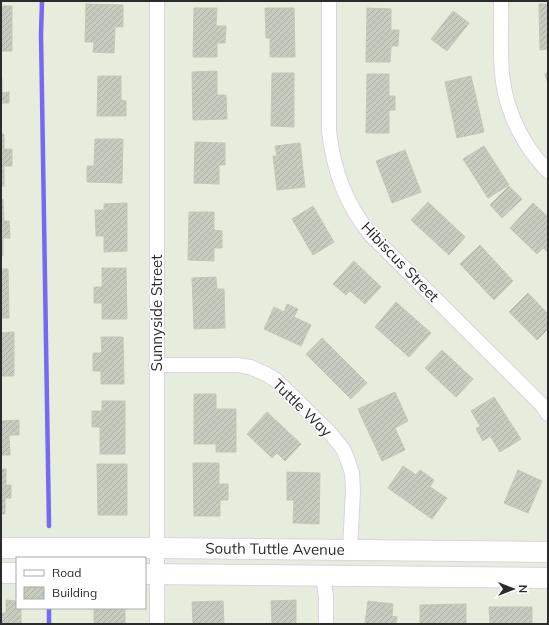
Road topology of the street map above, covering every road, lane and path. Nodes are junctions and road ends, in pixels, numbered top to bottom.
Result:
1 (157, 1) edge
2 (329, 1) edge
3 (501, 1) edge
4 (548, 171) edge
5 (156, 365) junction
6 (548, 414) edge
7 (1, 548) edge
8 (157, 548) junction
9 (350, 550) junction
10 (548, 552) edge
11 (1, 573) edge
12 (16, 573) edge
13 (151, 575) edge
14 (323, 576) junction
15 (548, 578) edge
16 (157, 624) edge
17 (326, 624) edge

1 - 5 street, Sunnyside Street
2 - 6 street, Hibiscus Street
3 - 4 street
5 - 8 street, Sunnyside Street
5 - 9 street, Tuttle Way
7 - 8 main road, South Tuttle Avenue
8 - 9 main road, South Tuttle Avenue
8 - 13 street, Sunnyside Street
9 - 10 main road, South Tuttle Avenue
11 - 12 main road
13 - 14 main road, South Tuttle Avenue
13 - 16 street, Sunnyside Street
14 - 15 main road, South Tuttle Avenue
14 - 17 street

